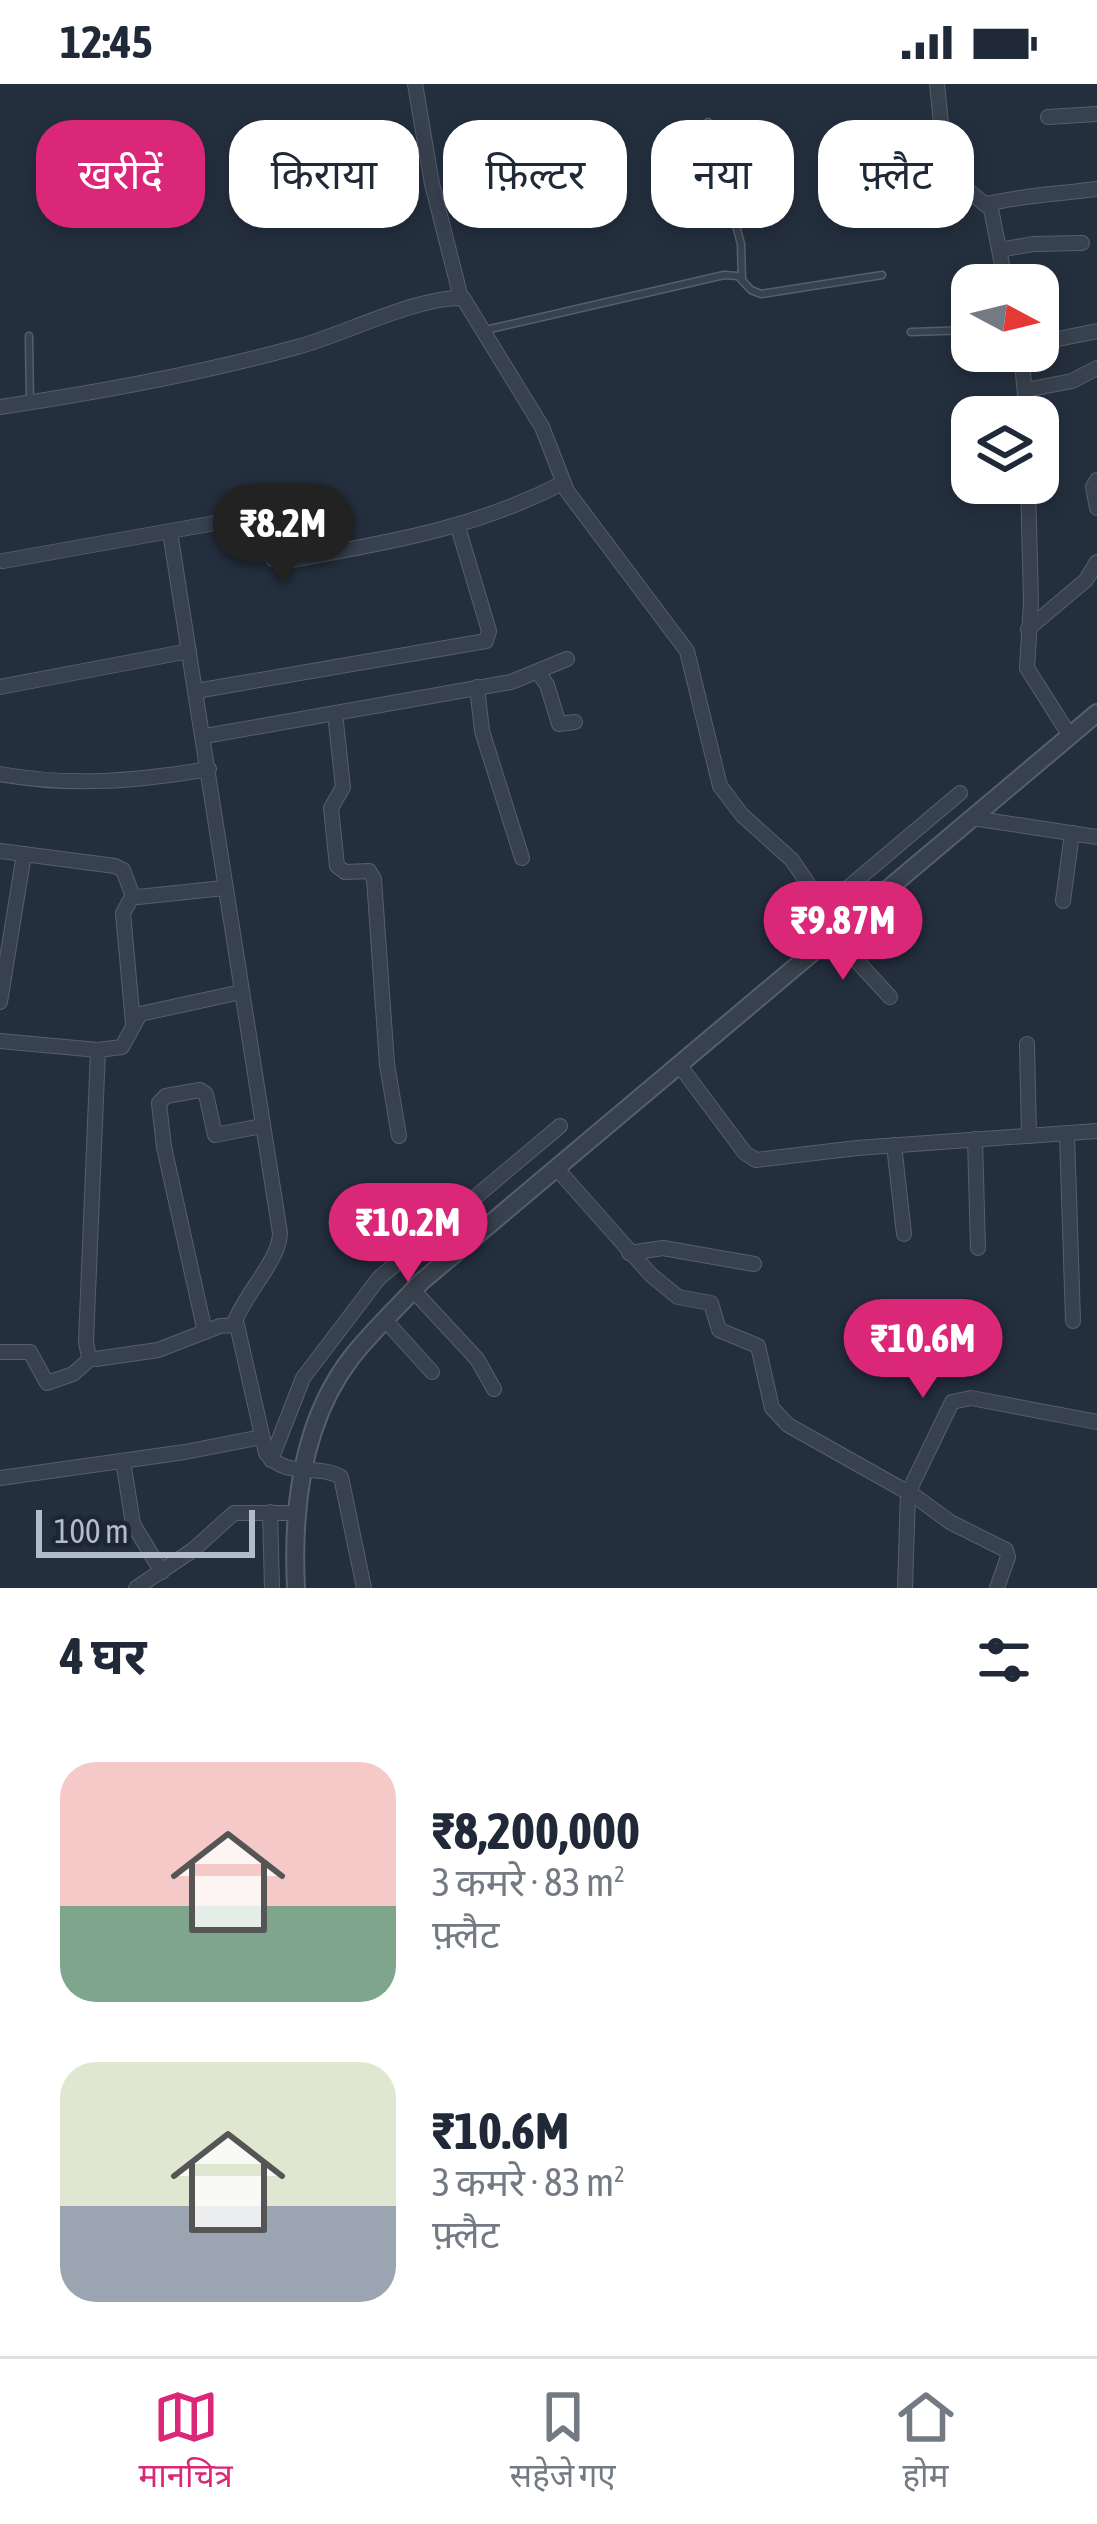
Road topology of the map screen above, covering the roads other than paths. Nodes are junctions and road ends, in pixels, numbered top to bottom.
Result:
1 (415, 84) edge
2 (937, 84) edge
3 (1097, 114) edge
4 (1048, 117) dead end
5 (1097, 190) edge
6 (987, 204) junction
7 (737, 228) edge
8 (1082, 243) dead end
9 (1000, 250) junction
10 (1002, 264) edge
11 (882, 275) dead end
12 (742, 280) junction
13 (461, 298) junction
14 (483, 331) junction
15 (951, 331) edge
16 (1097, 331) edge
17 (911, 332) dead end
18 (29, 335) dead end
19 (1059, 339) edge
20 (1097, 368) edge
21 (1024, 372) edge
22 (1026, 390) junction
23 (1026, 396) edge
24 (30, 403) junction
25 (0, 407) edge
26 (1097, 480) edge
27 (563, 483) junction
28 (1029, 504) edge
29 (1097, 508) edge
30 (458, 527) junction
31 (170, 532) junction
32 (3, 562) dead end
33 (1097, 562) edge
34 (1028, 629) junction
35 (189, 651) junction
36 (567, 659) dead end
37 (538, 672) junction
38 (0, 687) edge
39 (477, 687) junction
40 (196, 691) junction
41 (335, 712) junction
42 (1097, 713) edge
43 (575, 722) dead end
44 (1063, 726) junction
45 (205, 736) junction
46 (209, 769) junction
47 (0, 774) edge
48 (961, 793) dead end
49 (972, 818) junction
50 (1072, 833) junction
51 (1097, 837) edge
52 (0, 851) edge
53 (24, 854) junction
54 (522, 859) dead end
55 (224, 888) junction
56 (134, 895) junction
57 (1064, 901) dead end
58 (825, 908) junction
59 (836, 933) junction
60 (241, 992) junction
61 (890, 997) dead end
62 (0, 1002) edge
63 (133, 1023) junction
64 (0, 1041) edge
65 (1027, 1044) dead end
66 (98, 1050) junction
67 (680, 1066) junction
68 (262, 1126) junction
69 (560, 1126) dead end
70 (1097, 1131) edge
71 (1067, 1134) junction
72 (399, 1136) dead end
73 (1029, 1136) junction
74 (975, 1139) junction
75 (894, 1145) junction
76 (558, 1170) junction
77 (904, 1234) dead end
78 (977, 1247) dead end
79 (629, 1253) junction
80 (754, 1264) dead end
81 (413, 1290) junction
82 (385, 1320) junction
83 (1073, 1321) dead end
84 (234, 1324) junction
85 (206, 1332) junction
86 (0, 1352) edge
87 (91, 1358) junction
88 (432, 1372) dead end
89 (494, 1389) dead end
90 (1097, 1422) edge
91 (262, 1437) junction
92 (123, 1461) junction
93 (289, 1467) junction
94 (0, 1478) edge
95 (908, 1492) junction
96 (283, 1513) junction
97 (162, 1572) junction
98 (136, 1588) edge
99 (272, 1588) edge
100 (296, 1588) edge
101 (364, 1588) edge
102 (905, 1588) edge
103 (997, 1588) edge

1 - 13 street
2 - 6 street
3 - 4 street
5 - 6 street
6 - 9 street
7 - 12 lane
8 - 9 street
9 - 10 street
11 - 12 lane
12 - 14 lane
13 - 14 street
13 - 24 street
14 - 27 street
15 - 17 lane
16 - 19 street
18 - 24 lane
20 - 22 street
21 - 22 street
22 - 23 street
24 - 25 street
26 - 29 street
27 - 30 street
27 - 58 street
28 - 34 street
30 - 31 street
30 - 40 street
31 - 32 street
31 - 35 street
33 - 34 street
34 - 44 street
35 - 38 street
35 - 40 street
36 - 37 street
37 - 39 street
37 - 43 street
39 - 41 street
39 - 54 street
40 - 45 street
41 - 45 street
41 - 72 street
42 - 44 street
44 - 49 street
45 - 46 street
46 - 47 street
46 - 55 street
48 - 58 street
49 - 50 street
49 - 59 street
50 - 51 street
50 - 57 street
52 - 53 street
53 - 56 street
53 - 62 street
55 - 56 street
55 - 60 street
56 - 63 street
58 - 59 street
59 - 61 street
59 - 67 street
60 - 63 street
60 - 68 street
63 - 66 street
64 - 66 street
65 - 73 street
66 - 87 street
67 - 75 street
67 - 76 street
68 - 84 street
68 - 85 street
69 - 93 street
70 - 71 street
71 - 73 street
71 - 83 street
73 - 74 street
74 - 75 street
74 - 78 street
75 - 77 street
76 - 79 street
76 - 81 street
79 - 80 street
79 - 95 street
81 - 82 street
81 - 89 street
82 - 88 street
82 - 93 street
84 - 85 street
84 - 91 street
85 - 87 street
86 - 87 street
90 - 95 street
91 - 92 street
91 - 93 street
92 - 94 street
92 - 97 street
93 - 96 street
93 - 101 street
95 - 102 street
95 - 103 street
96 - 97 street
96 - 99 street
96 - 100 street
97 - 98 street

